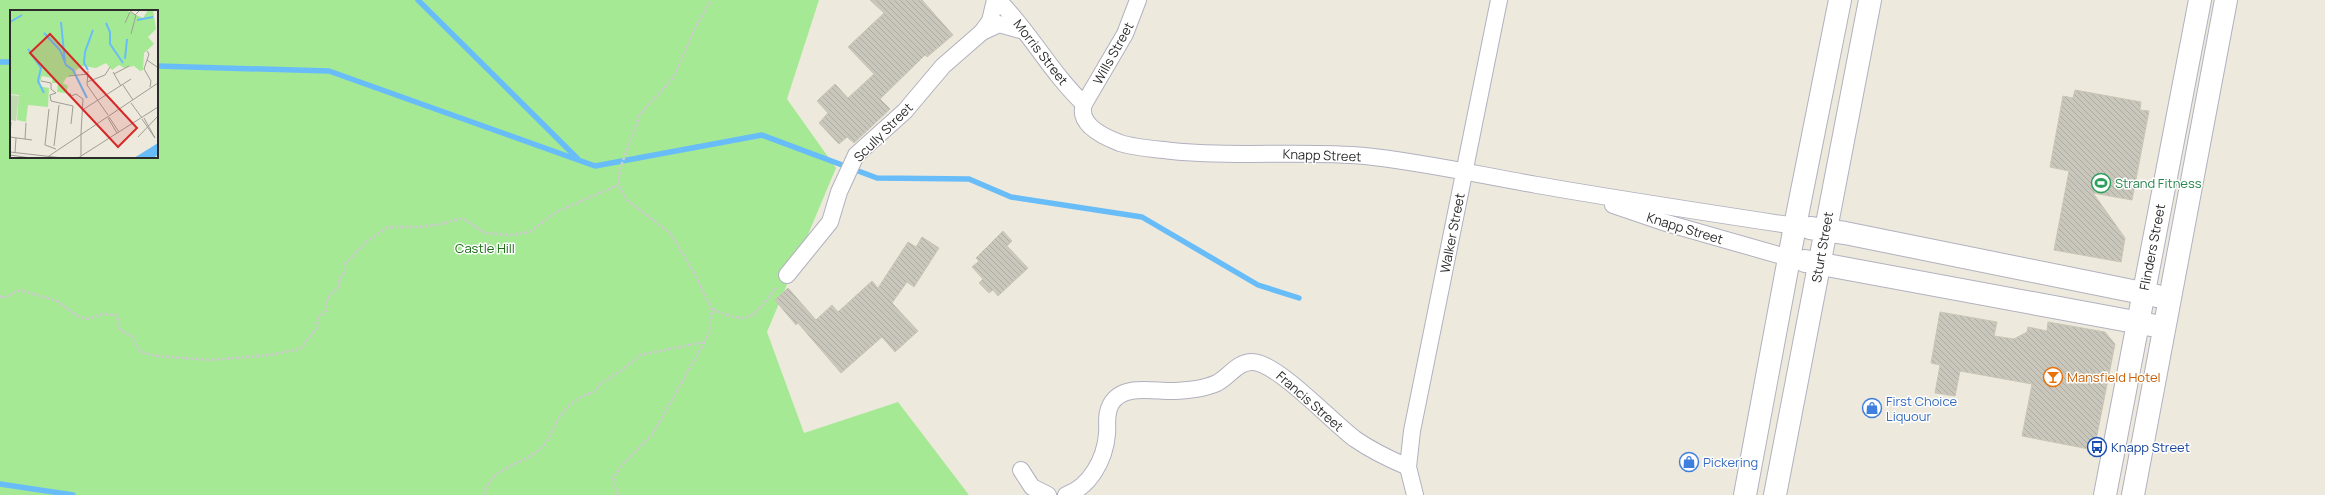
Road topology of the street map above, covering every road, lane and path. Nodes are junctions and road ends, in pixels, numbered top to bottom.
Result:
1 (711, 0) edge
2 (997, 0) edge
3 (1138, 0) edge
4 (1498, 0) edge
5 (1840, 0) edge
6 (1870, 0) edge
7 (2200, 0) edge
8 (2226, 0) edge
9 (1024, 31) junction
10 (982, 32) junction
11 (1084, 104) junction
12 (1464, 173) junction
13 (618, 185) junction
14 (1582, 193) junction
15 (1734, 217) junction
16 (1795, 226) junction
17 (1825, 230) junction
18 (1883, 240) junction
19 (1731, 242) junction
20 (1789, 258) junction
21 (1819, 263) junction
22 (1876, 274) junction
23 (787, 275) joint
24 (2143, 293) junction
25 (0, 296) edge
26 (2170, 298) junction
27 (712, 309) junction
28 (2137, 322) junction
29 (2164, 328) junction
30 (704, 342) junction
31 (1408, 467) junction
32 (1021, 470) dead end
33 (484, 495) edge
34 (618, 495) edge
35 (1048, 495) edge
36 (1066, 495) edge
37 (1415, 495) edge
38 (1745, 495) edge
39 (1775, 495) edge
40 (2105, 495) edge
41 (2133, 495) edge

1 - 13 path
2 - 9 street, Morris Street
2 - 10 street, Scully Street
3 - 11 street, Wills Street
4 - 12 street, Walker Street
5 - 16 main road
6 - 17 main road, Sturt Street
7 - 24 main road, Flinders Street
8 - 26 main road, Flinders Street
9 - 10 street
9 - 11 street, Morris Street
10 - 23 street, Scully Street
11 - 12 street, Knapp Street
12 - 14 street, Knapp Street
12 - 31 street, Walker Street
13 - 25 path
13 - 27 path
14 - 15 street, Knapp Street
14 - 19 street, Knapp Street
15 - 16 street, Knapp Street
15 - 19 street
16 - 17 main road
16 - 20 main road
17 - 18 main road
17 - 21 main road, Sturt Street
18 - 22 main road
18 - 24 main road
19 - 20 street, Knapp Street
20 - 21 main road
20 - 38 main road
21 - 22 main road
21 - 39 main road, Sturt Street
22 - 28 main road
23 - 27 path
24 - 26 main road
24 - 28 main road, Flinders Street
26 - 29 main road, Flinders Street
27 - 30 path
28 - 29 main road
28 - 40 main road, Flinders Street
29 - 41 main road, Flinders Street
30 - 33 path
30 - 34 path
31 - 36 street, Francis Street
31 - 37 street
32 - 35 street

